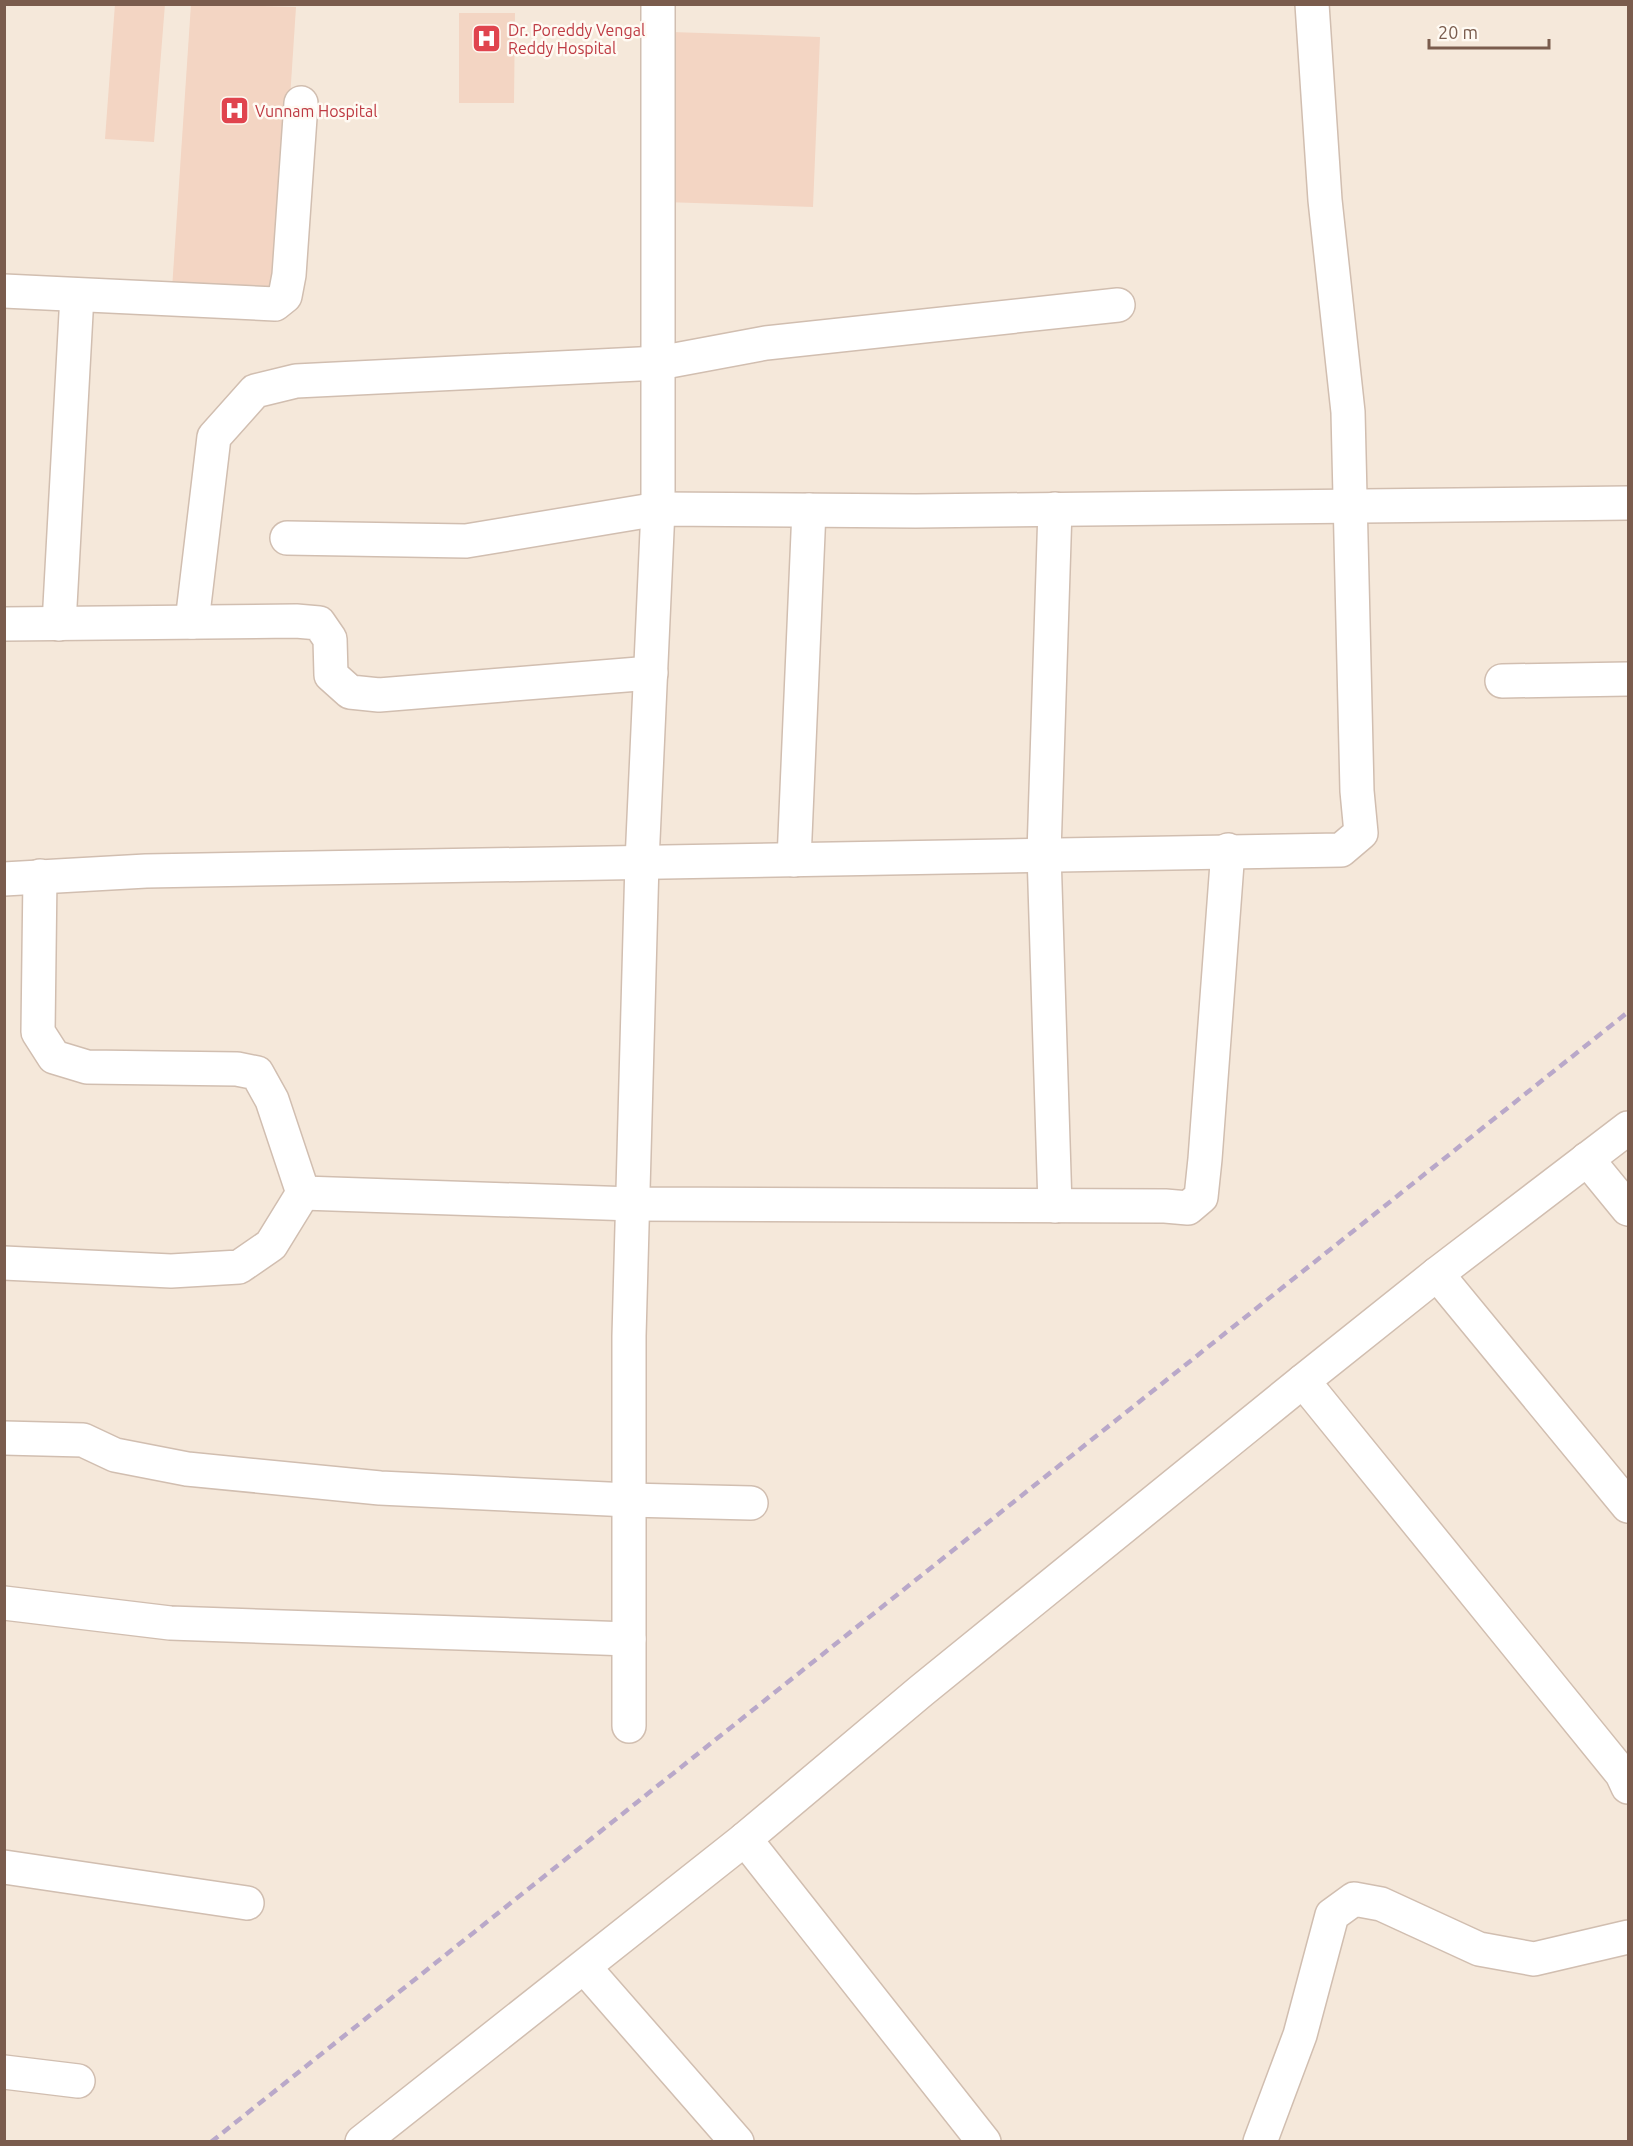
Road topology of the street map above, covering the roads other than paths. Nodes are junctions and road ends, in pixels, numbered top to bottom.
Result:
1 (658, 4) edge
2 (1312, 4) edge
3 (301, 103) dead end
4 (4, 291) edge
5 (77, 295) junction
6 (1118, 305) dead end
7 (660, 363) junction
8 (1629, 503) edge
9 (1351, 505) junction
10 (658, 509) junction
11 (1055, 509) junction
12 (810, 510) junction
13 (287, 538) dead end
14 (192, 622) junction
15 (4, 624) edge
16 (59, 624) junction
17 (651, 673) junction
18 (1629, 679) edge
19 (1503, 681) dead end
20 (1228, 850) junction
21 (1044, 854) junction
22 (795, 860) junction
23 (642, 861) junction
24 (40, 876) junction
25 (4, 879) edge
26 (1629, 1128) edge
27 (1587, 1159) junction
28 (303, 1193) junction
29 (633, 1204) junction
30 (1055, 1206) junction
31 (1629, 1209) edge
32 (4, 1263) edge
33 (1437, 1274) junction
34 (1303, 1381) junction
35 (4, 1438) edge
36 (629, 1500) junction
37 (751, 1503) dead end
38 (1629, 1506) edge
39 (4, 1603) edge
40 (629, 1638) junction
41 (629, 1726) dead end
42 (1629, 1787) edge
43 (746, 1839) junction
44 (4, 1867) edge
45 (247, 1902) dead end
46 (1629, 1937) edge
47 (585, 1968) junction
48 (4, 2072) edge
49 (78, 2081) dead end
50 (362, 2142) edge
51 (737, 2142) edge
52 (984, 2142) edge
53 (1260, 2142) edge

1 - 7 street
2 - 9 street
3 - 5 street
4 - 5 street
5 - 16 street
6 - 7 street
7 - 10 street
7 - 14 street
8 - 9 street
9 - 11 street
9 - 20 street
10 - 12 street
10 - 13 street
10 - 17 street
11 - 12 street
11 - 21 street
12 - 22 street
14 - 16 street
14 - 17 street
15 - 16 street
17 - 23 street
18 - 19 street
20 - 21 street
20 - 30 street
21 - 22 street
21 - 30 street
22 - 23 street
23 - 24 street
23 - 29 street
24 - 25 street
24 - 28 street
26 - 27 street
27 - 31 street
27 - 33 street
28 - 29 street
28 - 32 street
29 - 30 street
29 - 36 street
33 - 34 street
33 - 38 street
34 - 42 street
34 - 43 street
35 - 36 street
36 - 37 street
36 - 40 street
39 - 40 street
40 - 41 street
43 - 47 street
43 - 52 street
44 - 45 street
46 - 53 street
47 - 50 street
47 - 51 street
48 - 49 street

